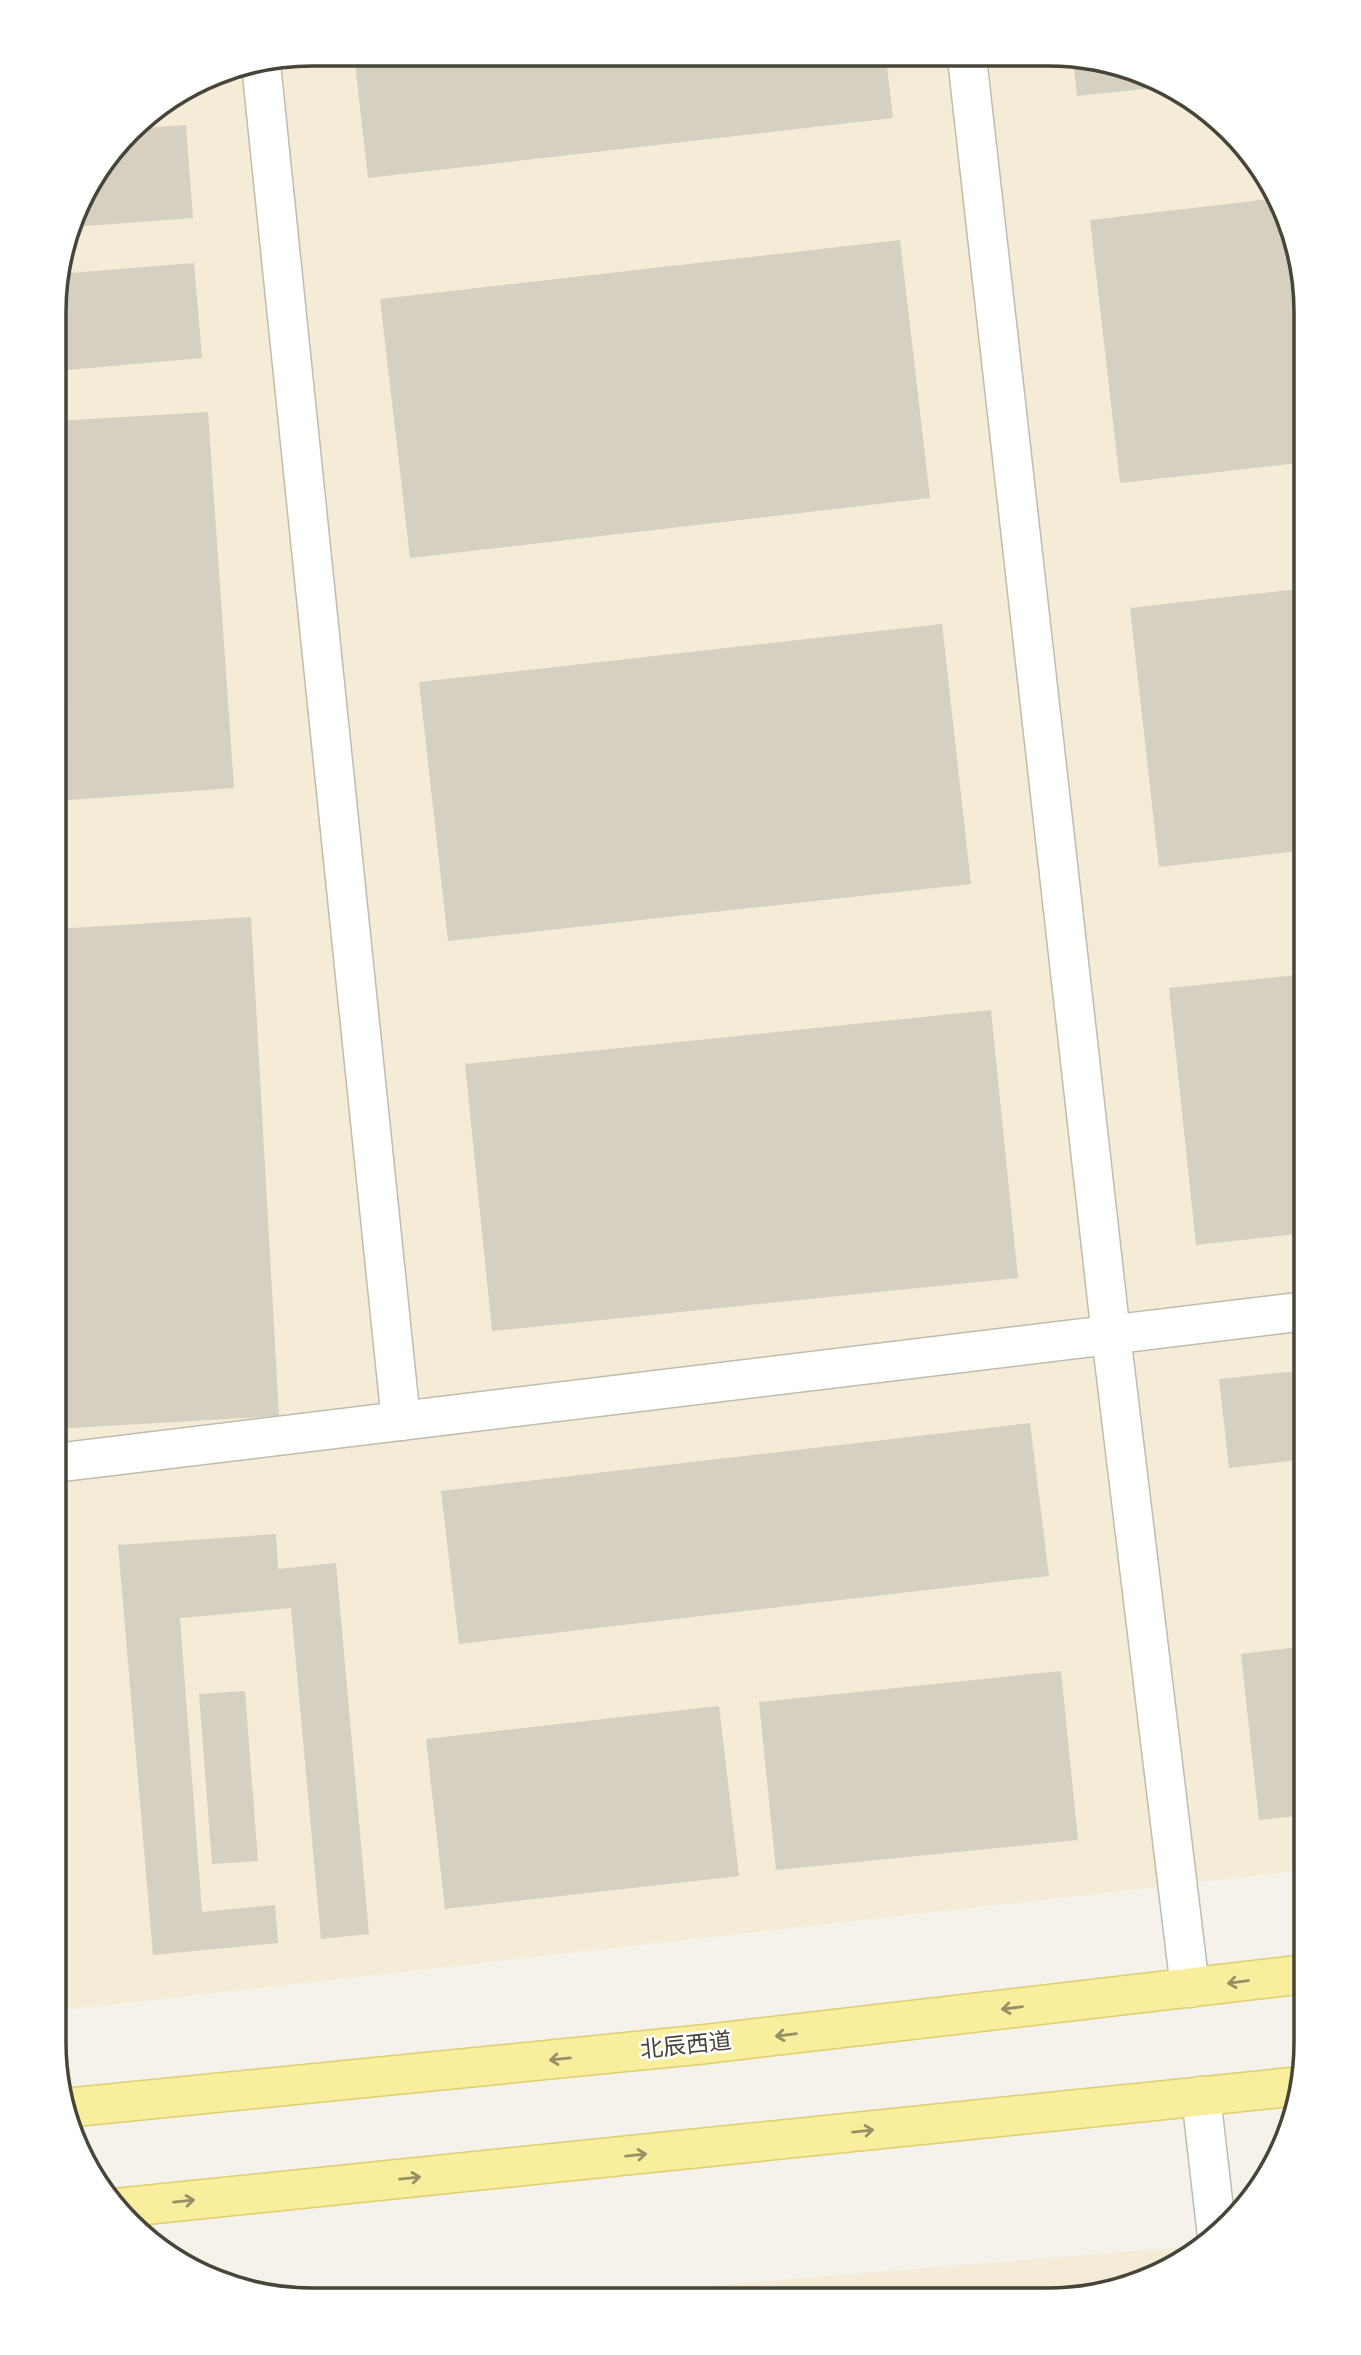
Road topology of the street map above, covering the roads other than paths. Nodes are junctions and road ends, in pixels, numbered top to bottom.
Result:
1 (968, 66) edge
2 (262, 72) edge
3 (1294, 1312) edge
4 (1111, 1335) junction
5 (401, 1421) junction
6 (66, 1462) edge
7 (1294, 1975) edge
8 (1189, 1988) junction
9 (1291, 2086) edge
10 (1201, 2096) junction
11 (75, 2107) edge
12 (129, 2207) edge
13 (1216, 2224) edge

1 - 4 lane
2 - 5 lane
3 - 4 lane
4 - 5 lane
4 - 8 lane
5 - 6 lane
7 -> 8 main road, 北辰西道
8 -> 11 main road, 北辰西道
9 - 10 main road
12 -> 10 main road
10 - 13 lane

